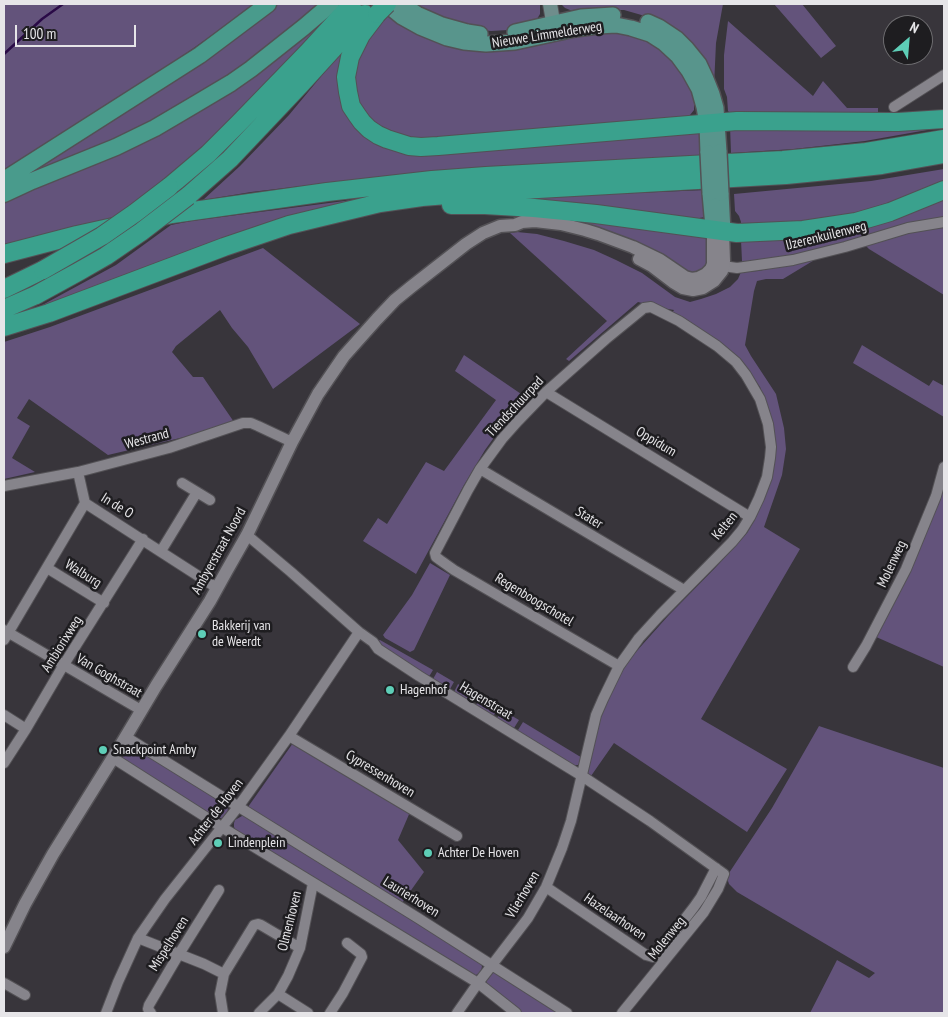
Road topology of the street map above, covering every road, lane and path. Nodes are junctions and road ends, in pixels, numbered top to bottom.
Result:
1 (268, 4) edge
2 (331, 4) edge
3 (352, 4) edge
4 (402, 4) edge
5 (550, 4) edge
6 (379, 7) edge
7 (554, 29) junction
8 (944, 75) edge
9 (894, 107) dead end
10 (944, 119) edge
11 (712, 123) junction
12 (944, 139) edge
13 (944, 154) edge
14 (4, 180) edge
15 (944, 190) edge
16 (4, 194) edge
17 (397, 201) junction
18 (190, 204) junction
19 (944, 222) edge
20 (718, 231) junction
21 (4, 254) edge
22 (718, 265) junction
23 (4, 267) edge
24 (4, 289) edge
25 (651, 307) joint
26 (4, 309) edge
27 (4, 328) edge
28 (546, 392) junction
29 (292, 442) junction
30 (944, 467) edge
31 (480, 469) junction
32 (78, 472) junction
33 (182, 484) dead end
34 (4, 486) edge
35 (197, 492) junction
36 (210, 500) dead end
37 (85, 503) junction
38 (750, 517) junction
39 (247, 535) junction
40 (143, 539) junction
41 (161, 551) junction
42 (436, 557) joint
43 (47, 568) junction
44 (217, 588) junction
45 (684, 590) junction
46 (104, 603) junction
47 (359, 632) junction
48 (5, 635) edge
49 (63, 666) junction
50 (619, 666) junction
51 (853, 667) dead end
52 (141, 710) junction
53 (4, 715) edge
54 (26, 729) junction
55 (289, 736) junction
56 (126, 737) junction
57 (113, 758) junction
58 (4, 763) edge
59 (582, 776) junction
60 (238, 807) junction
61 (222, 828) junction
62 (457, 836) dead end
63 (720, 871) junction
64 (314, 883) junction
65 (546, 886) junction
66 (219, 890) dead end
67 (138, 938) junction
68 (347, 943) dead end
69 (4, 947) edge
70 (300, 948) junction
71 (179, 954) junction
72 (492, 965) junction
73 (224, 974) junction
74 (4, 983) edge
75 (478, 983) junction
76 (278, 994) junction
77 (25, 995) dead end
78 (106, 1013) edge
79 (151, 1013) edge
80 (223, 1013) edge
81 (259, 1013) edge
82 (308, 1013) edge
83 (330, 1013) edge
84 (457, 1013) edge
85 (516, 1013) edge
86 (567, 1013) edge
87 (622, 1013) edge

1 - 14 highway
2 - 16 highway
3 - 24 highway, bridge
4 - 7 main road, Nieuwe Limmelderweg
5 - 7 main road
6 - 7 main road, Nieuwe Limmelderweg
6 - 11 highway
6 - 18 highway
7 - 11 main road, Nieuwe Limmelderweg
8 - 9 street
10 - 11 highway
11 - 20 main road, Nieuwe Limmelderweg, bridge
12 - 18 highway
13 - 17 highway
15 - 20 highway
17 - 20 highway
17 - 27 highway
18 - 21 highway
18 - 23 highway
18 - 26 highway, bridge
19 - 22 street, IJzerenkuilenweg
20 - 22 street
22 - 29 street, Ambyerstraat Noord
25 - 28 street, Tiendschuurpad
25 - 38 street, Kelten
28 - 31 street, Tiendschuurpad
28 - 38 street, Oppidum
29 - 32 street, Westrand
29 - 39 street, Ambyerstraat Noord
30 - 51 street, Molenweg
31 - 42 street, Tiendschuurpad
31 - 45 street, Stater
32 - 34 street, Westrand
32 - 37 street, In de O
33 - 35 street
35 - 36 street
35 - 41 street
37 - 40 street, In de O
37 - 43 street
38 - 45 street, Kelten
39 - 44 street, Ambyerstraat Noord
39 - 47 street, Hagenstraat
40 - 41 street, In de O
40 - 46 street, Ambiorixweg
41 - 44 street, In de O
42 - 50 street, Regenboogschotel
43 - 46 street, Walburg
43 - 48 street
44 - 52 street, Ambyerstraat Noord
45 - 50 street, Kelten
46 - 49 street, Ambiorixweg
47 - 55 street, Achter de Hoven
47 - 59 street, Hagenstraat
48 - 49 street
49 - 52 street, Van Goghstraat
49 - 54 street, Ambiorixweg
50 - 59 street, Kelten
52 - 56 street, Ambyerstraat Noord
53 - 54 street
54 - 58 street, Ambiorixweg
55 - 60 street, Achter de Hoven
55 - 62 street, Cypressenhoven
56 - 57 street, Ambyerstraat Noord
56 - 60 street
57 - 61 street
57 - 69 street, Ambyerstraat Noord
59 - 63 street, Hagenstraat
59 - 65 street, Vlierhoven
60 - 61 street, Achter de Hoven
60 - 72 street, Laurierhoven
61 - 64 street
61 - 67 street, Achter de Hoven
63 - 65 street, Hazelaarhoven
63 - 87 street, Molenweg
64 - 70 street, Olmenhoven
64 - 75 street
65 - 72 street, Vlierhoven
66 - 71 street, Mispelhoven
67 - 71 street
67 - 78 street, Achter de Hoven
68 - 83 street
70 - 73 street
70 - 76 street, Olmenhoven
71 - 73 street
71 - 79 street, Mispelhoven
72 - 75 street, Vlierhoven
72 - 86 street, Laurierhoven
73 - 80 street
74 - 77 street
75 - 84 street, Vlierhoven
75 - 85 street
76 - 81 street, Olmenhoven
76 - 82 street

